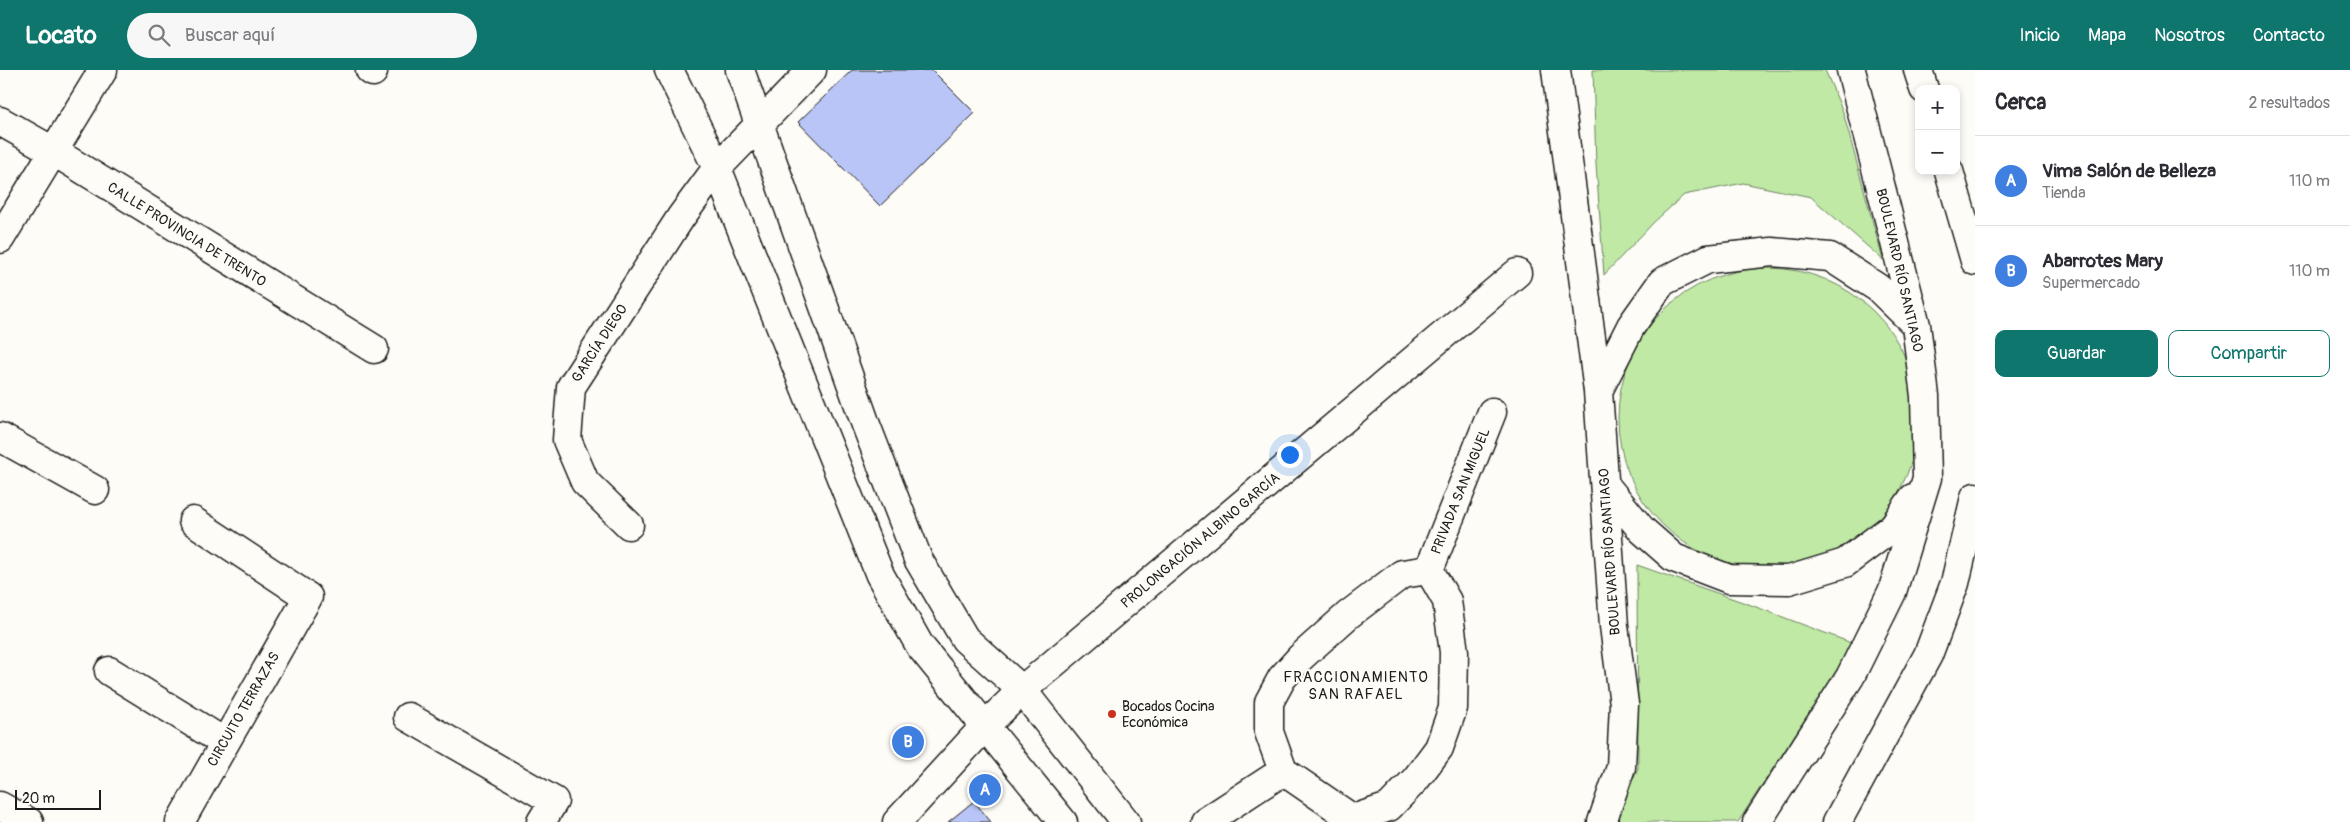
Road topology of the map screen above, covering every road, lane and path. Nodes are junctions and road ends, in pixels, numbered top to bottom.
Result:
1 (103, 70) edge
2 (669, 70) edge
3 (740, 70) edge
4 (812, 70) edge
5 (1556, 70) edge
6 (1851, 70) edge
7 (1918, 70) edge
8 (1923, 85) edge
9 (0, 120) edge
10 (760, 122) junction
11 (53, 151) junction
12 (717, 168) junction
13 (1950, 175) edge
14 (0, 239) edge
15 (1975, 260) edge
16 (1517, 273) dead end
17 (1916, 325) junction
18 (374, 349) dead end
19 (1598, 391) junction
20 (1492, 412) dead end
21 (0, 437) edge
22 (1926, 478) junction
23 (1604, 485) junction
24 (95, 490) dead end
25 (1975, 497) edge
26 (192, 521) dead end
27 (629, 525) dead end
28 (1429, 570) junction
29 (109, 672) dead end
30 (1022, 690) junction
31 (408, 717) dead end
32 (986, 725) junction
33 (224, 742) junction
34 (1283, 771) junction
35 (0, 806) edge
36 (1353, 821) edge
37 (29, 822) edge
38 (180, 822) edge
39 (541, 822) edge
40 (896, 822) edge
41 (1063, 822) edge
42 (1126, 822) edge
43 (1205, 822) edge
44 (1602, 822) edge
45 (1758, 822) edge
46 (1836, 822) edge

1 - 11 street
2 - 12 street
3 - 10 street
4 - 10 street, GARCÍA DIEGO
5 - 19 street, BOULEVARD RÍO SANTIAGO
6 - 17 street, BOULEVARD RÍO SANTIAGO
7 - 8 street
9 - 11 street, CALLE PROVINCIA DE TRENTO
10 - 12 street, GARCÍA DIEGO
10 - 30 street
11 - 14 street
11 - 18 street, CALLE PROVINCIA DE TRENTO
12 - 27 street, GARCÍA DIEGO
12 - 32 street
13 - 15 street
16 - 30 street, PROLONGACIÓN ALBINO GARCÍA
17 - 19 street
17 - 22 street, BOULEVARD RÍO SANTIAGO
19 - 23 street, BOULEVARD RÍO SANTIAGO
20 - 28 street, PRIVADA SAN MIGUEL
21 - 24 street
22 - 23 street
22 - 45 street, BOULEVARD RÍO SANTIAGO
23 - 44 street, BOULEVARD RÍO SANTIAGO
25 - 46 street
26 - 33 street, CIRCUITO TERRAZAS
28 - 34 street, PRIVADA SAN MIGUEL
28 - 36 street, PRIVADA SAN MIGUEL
29 - 33 street
30 - 32 street, PROLONGACIÓN ALBINO GARCÍA
30 - 42 street
31 - 39 street
32 - 40 street, PROLONGACIÓN ALBINO GARCÍA
32 - 41 street
33 - 38 street, CIRCUITO TERRAZAS
34 - 36 street, PRIVADA SAN MIGUEL
34 - 43 street
35 - 37 street

